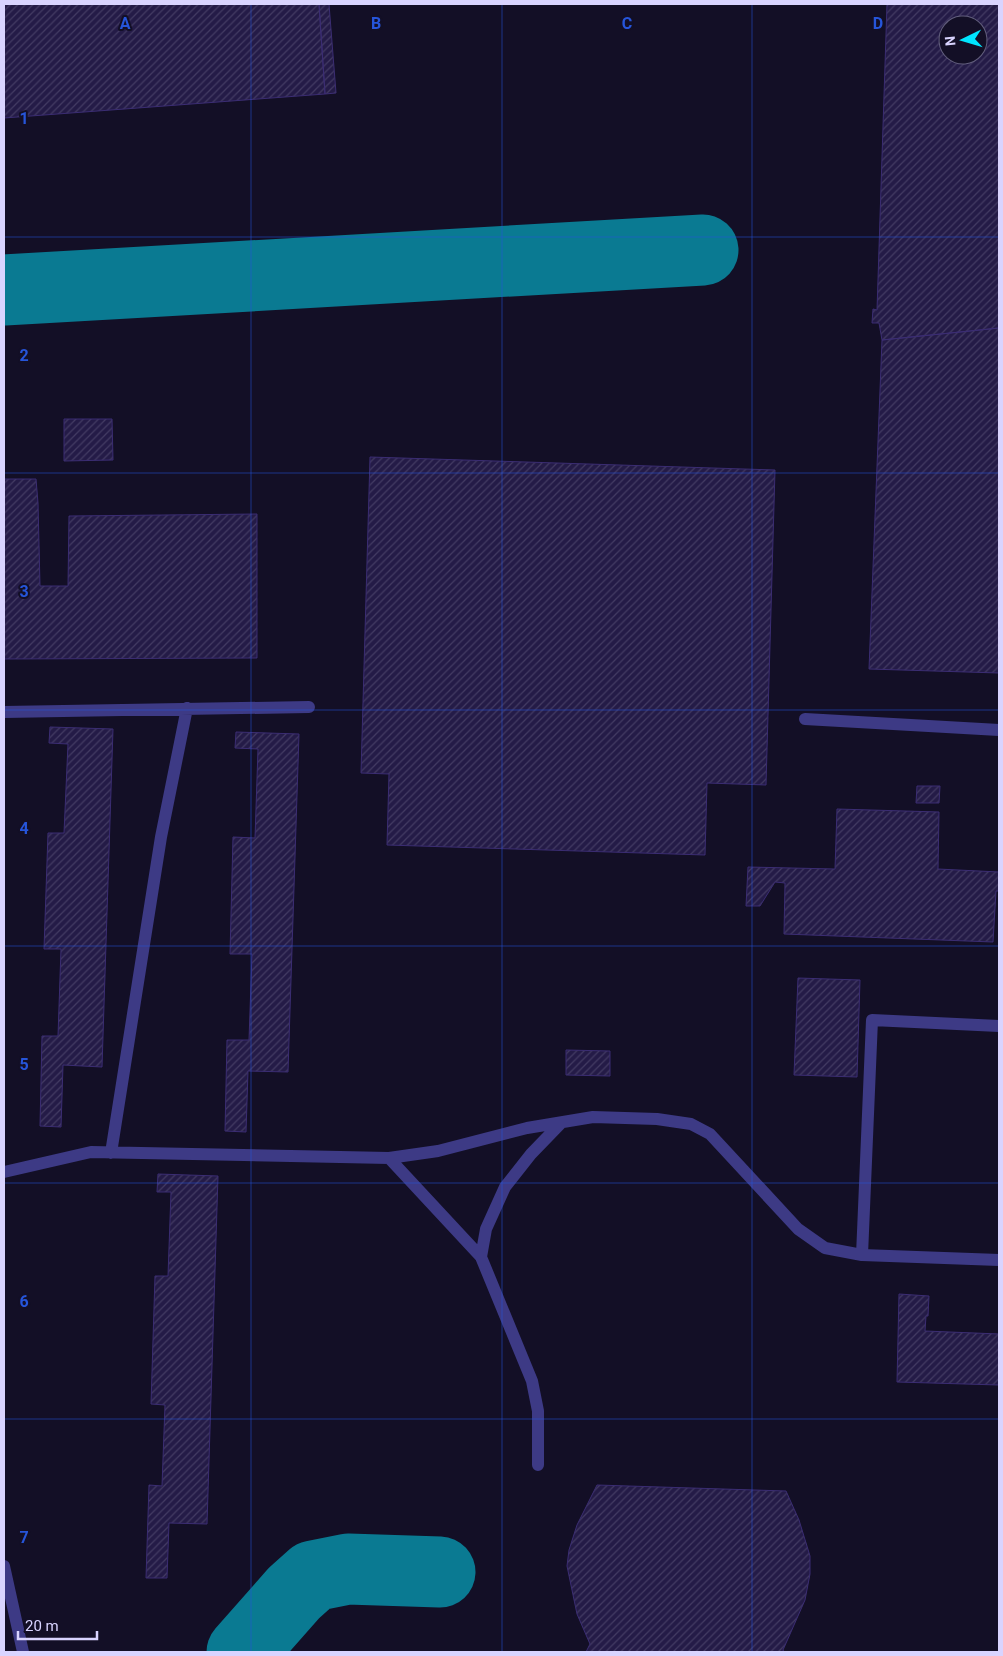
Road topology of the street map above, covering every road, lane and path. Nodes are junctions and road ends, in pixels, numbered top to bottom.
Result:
1 (309, 707) dead end
2 (186, 708) junction
3 (4, 712) edge
4 (805, 720) dead end
5 (999, 730) edge
6 (999, 1026) edge
7 (561, 1123) junction
8 (111, 1152) junction
9 (388, 1158) junction
10 (4, 1172) edge
11 (862, 1255) junction
12 (480, 1257) junction
13 (999, 1260) edge
14 (538, 1465) dead end
15 (4, 1566) edge
16 (24, 1652) edge

1 - 2 lane
2 - 3 lane
2 - 8 lane
4 - 5 lane
6 - 11 lane
7 - 9 lane
7 - 11 lane
7 - 12 lane
8 - 9 lane
8 - 10 lane
9 - 12 lane
11 - 13 lane
12 - 14 lane
15 - 16 lane

